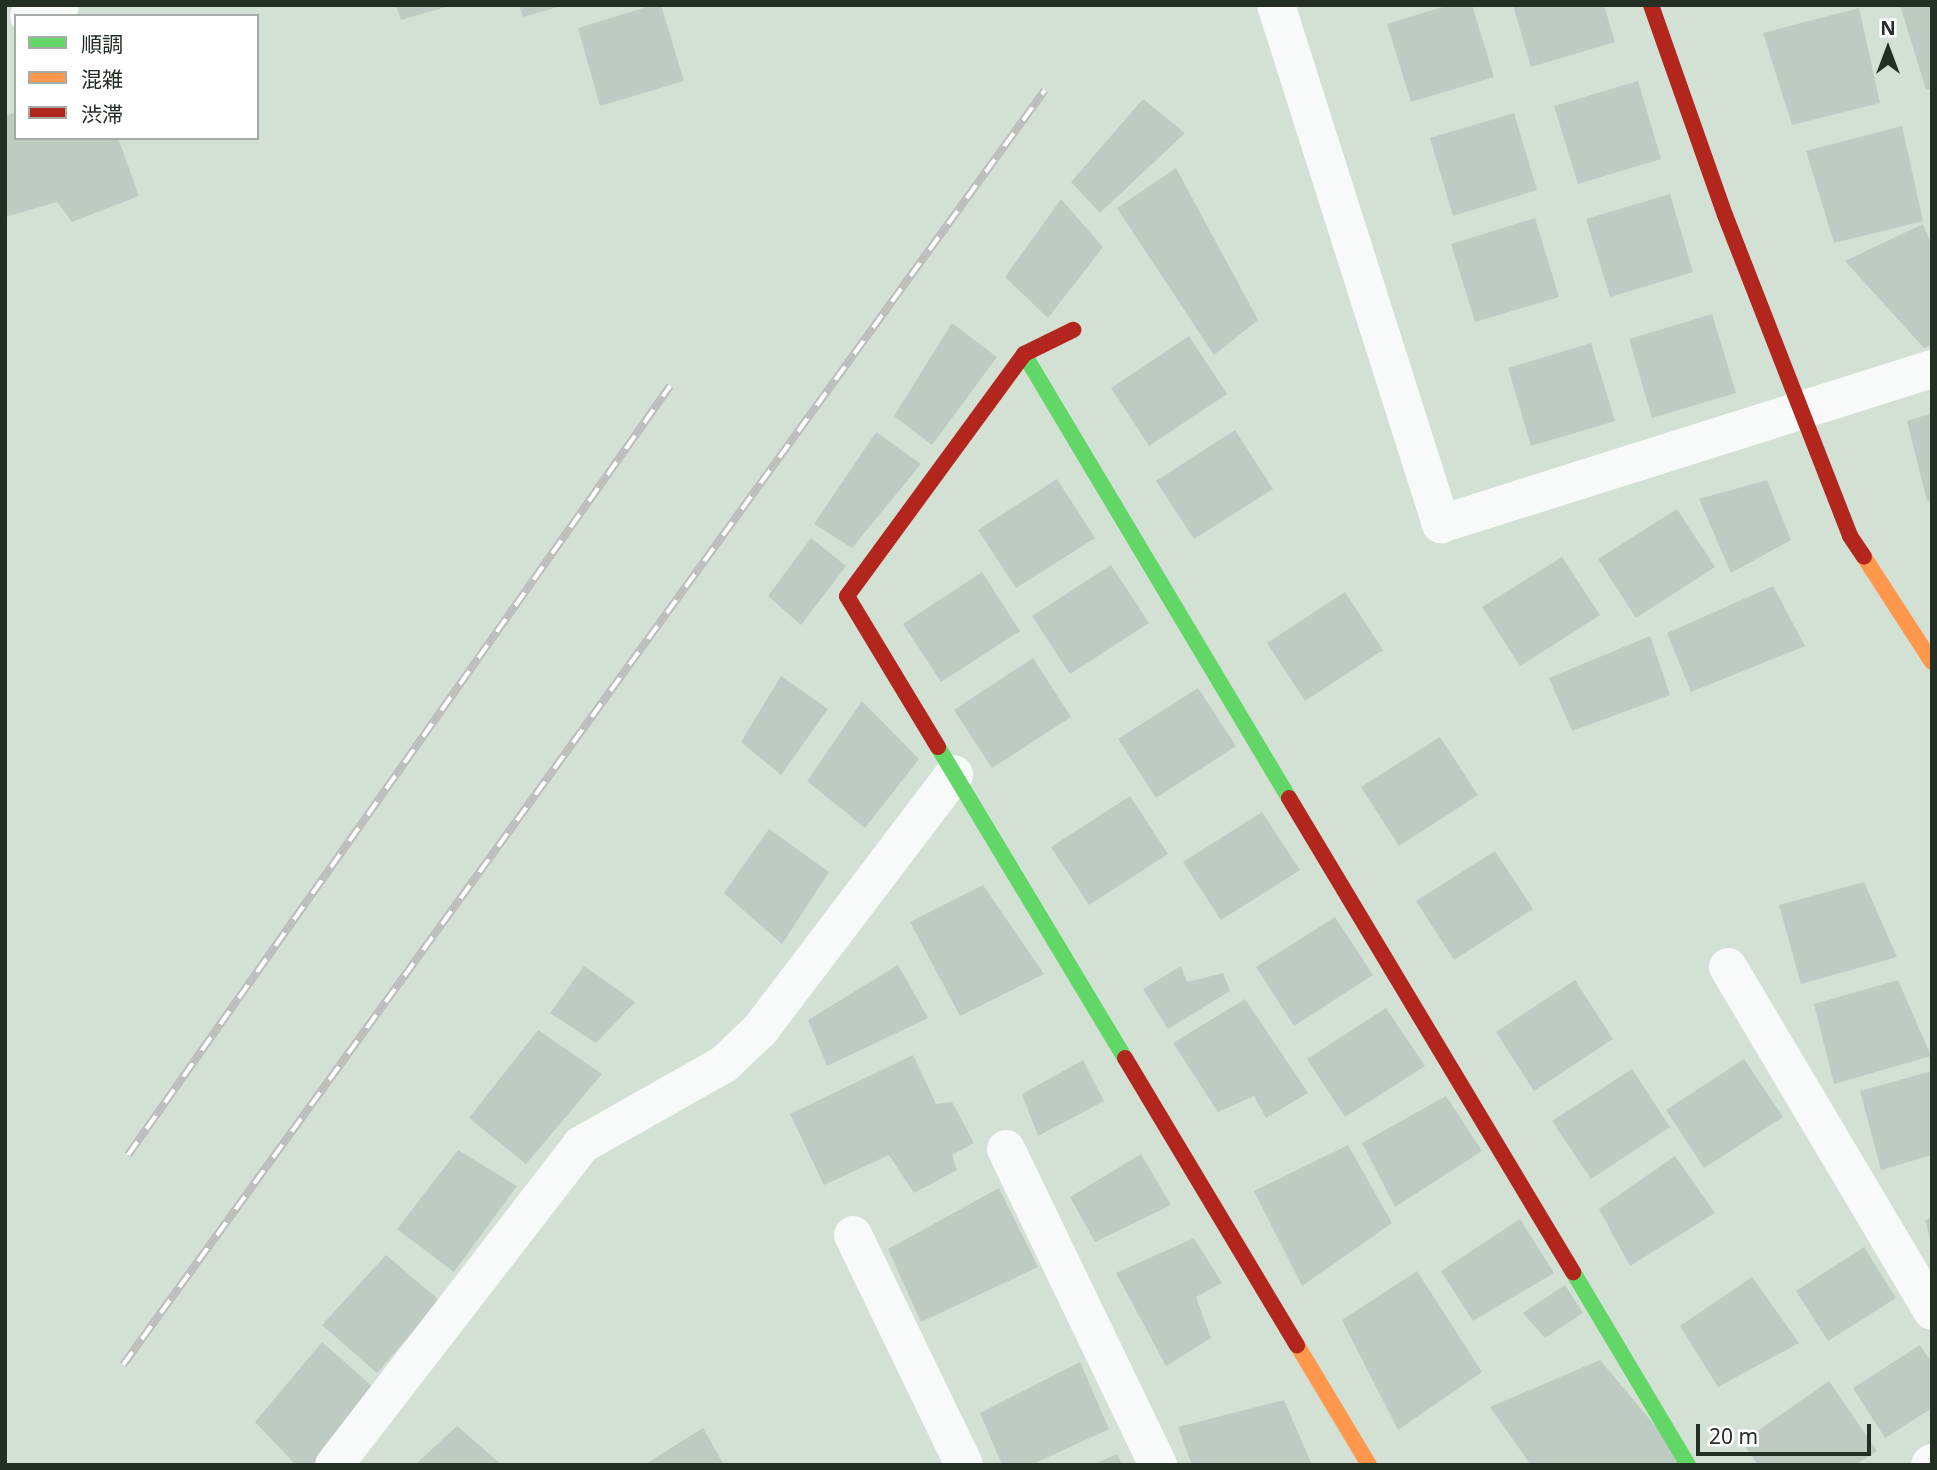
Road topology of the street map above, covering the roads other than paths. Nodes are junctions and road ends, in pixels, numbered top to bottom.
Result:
1 (60, 5) edge
2 (1276, 5) edge
3 (1651, 5) edge
4 (35, 14) edge
5 (1073, 330) dead end
6 (1024, 354) junction
7 (1932, 369) edge
8 (1802, 411) junction
9 (1932, 662) edge
10 (954, 775) junction
11 (1728, 967) dead end
12 (1006, 1149) dead end
13 (853, 1235) dead end
14 (1932, 1311) edge
15 (334, 1465) edge
16 (964, 1465) edge
17 (1158, 1465) edge
18 (1369, 1465) edge
19 (1688, 1465) edge

1 - 4 street
2 - 8 street
3 - 8 street
5 - 6 street
6 - 10 street
6 - 19 street
7 - 8 street
8 - 9 street
10 - 15 street
10 - 18 street
11 - 14 street
12 - 17 street
13 - 16 street

